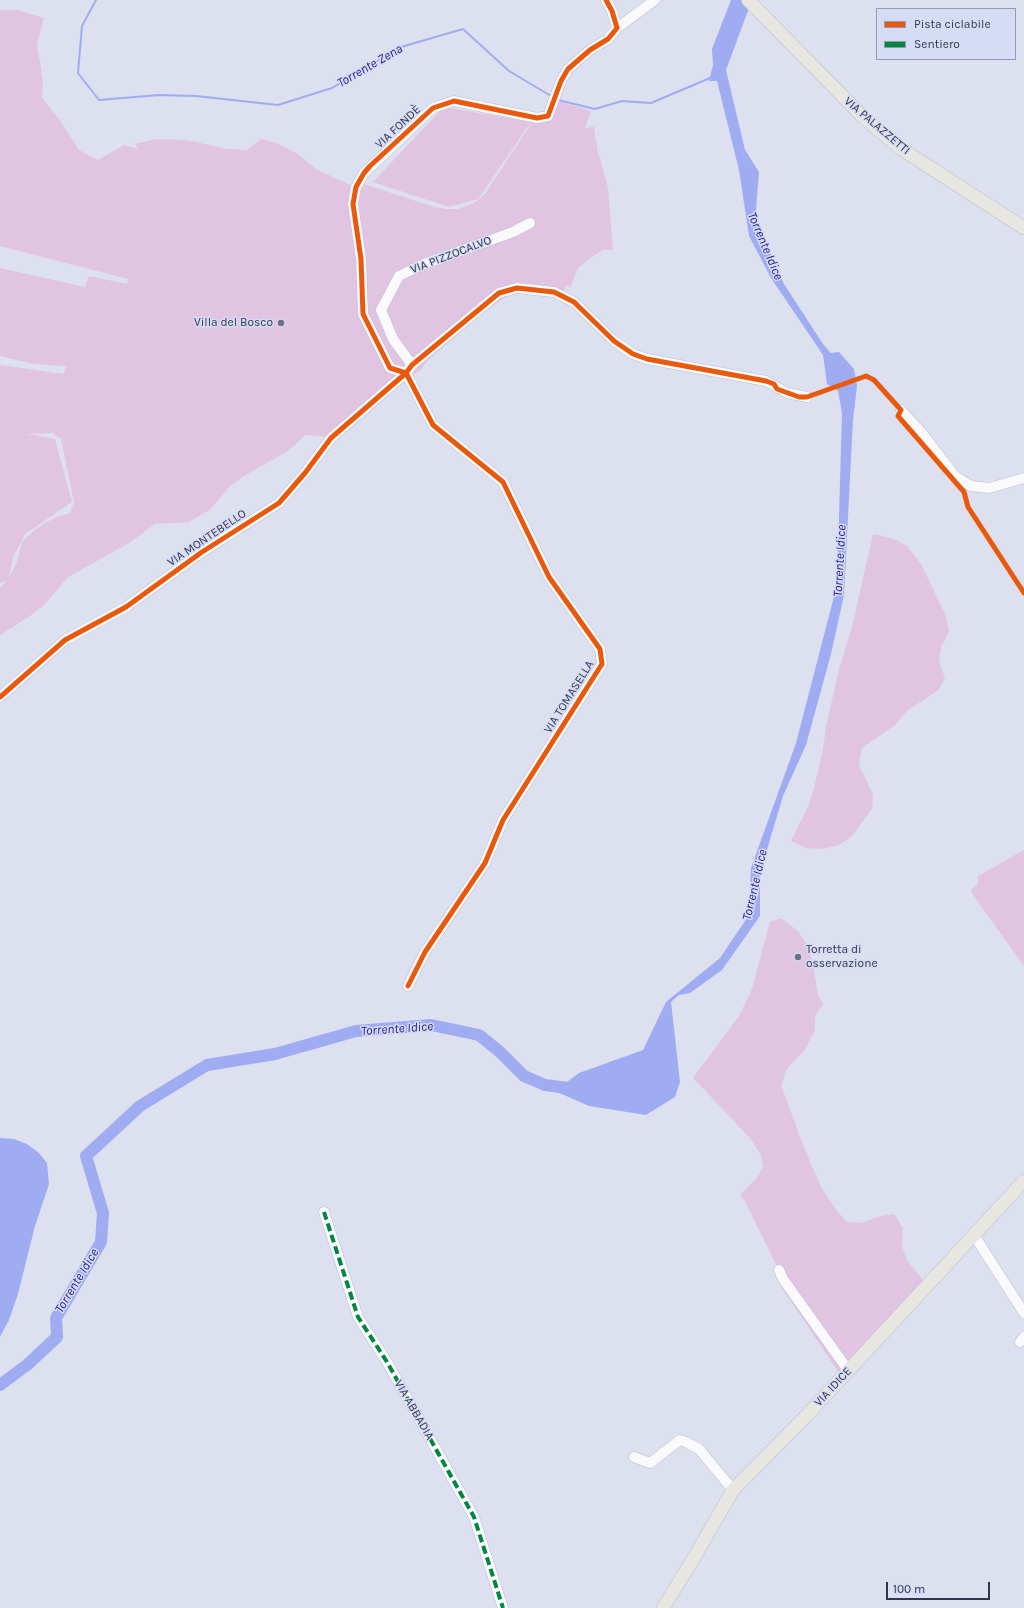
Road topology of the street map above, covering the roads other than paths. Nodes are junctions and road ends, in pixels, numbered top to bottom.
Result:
1 (606, 0) edge
2 (655, 0) edge
3 (748, 0) edge
4 (617, 28) junction
5 (530, 223) dead end
6 (1024, 228) edge
7 (409, 369) junction
8 (807, 397) dead end
9 (901, 410) dead end
10 (1024, 478) edge
11 (0, 697) edge
12 (408, 986) dead end
13 (1024, 1181) edge
14 (324, 1212) dead end
15 (974, 1235) junction
16 (779, 1270) dead end
17 (1024, 1313) edge
18 (848, 1370) junction
19 (634, 1457) dead end
20 (733, 1490) junction
21 (503, 1608) edge
22 (663, 1608) edge

1 - 4 street
2 - 4 street, VIA FONDÈ
3 - 6 main road, VIA PALAZZETTI
4 - 7 street, VIA FONDÈ
5 - 7 street, VIA PIZZOCALVO
7 - 8 street, VIA MONTEBELLO
7 - 11 street, VIA MONTEBELLO
7 - 12 street, VIA TOMASELLA
9 - 10 street
13 - 15 main road, VIA IDICE
14 - 21 street, VIA ABBADIA
15 - 17 street
15 - 18 main road, VIA IDICE
16 - 18 street
18 - 20 main road, VIA IDICE
19 - 20 street
20 - 22 main road, VIA IDICE

